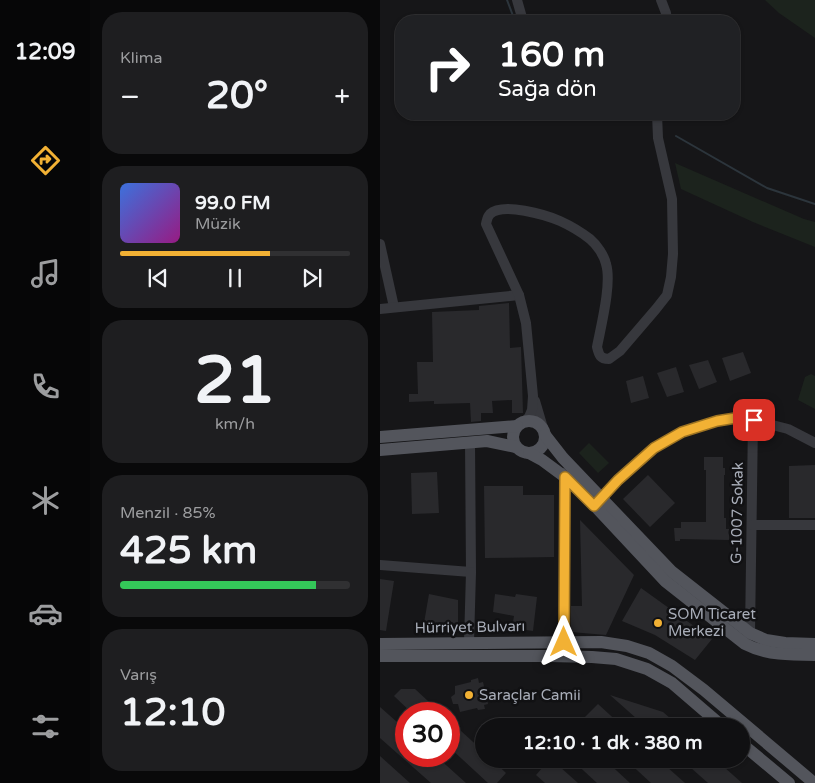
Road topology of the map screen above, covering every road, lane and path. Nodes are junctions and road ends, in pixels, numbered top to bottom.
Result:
1 (516, 0) edge
2 (660, 0) edge
3 (520, 15) edge
4 (666, 15) edge
5 (658, 120) edge
6 (380, 244) edge
7 (519, 295) junction
8 (394, 308) junction
9 (380, 309) edge
10 (533, 396) junction
11 (754, 420) junction
12 (521, 423) junction
13 (544, 432) junction
14 (380, 438) edge
15 (470, 442) junction
16 (815, 442) edge
17 (516, 447) junction
18 (380, 450) edge
19 (529, 453) junction
20 (563, 458) junction
21 (565, 477) junction
22 (598, 502) junction
23 (815, 525) edge
24 (752, 526) junction
25 (380, 565) edge
26 (471, 572) junction
27 (747, 639) junction
28 (469, 642) junction
29 (564, 642) junction
30 (380, 644) edge
31 (815, 644) edge
32 (815, 655) edge
33 (380, 656) edge
34 (713, 718) edge
35 (750, 750) edge
36 (789, 783) edge
37 (814, 783) edge

1 - 3 street
2 - 4 street
5 - 7 street
6 - 8 street
7 - 8 street
7 - 10 street
8 - 9 street
10 - 12 street
10 - 13 street
11 - 16 street
11 - 22 street
11 - 24 street, G-1007 Sokak
12 - 13 main road
12 - 14 main road
12 - 17 main road
13 - 19 main road
13 - 20 main road
15 - 17 main road
15 - 18 main road
15 - 26 street
17 - 19 main road
19 - 21 main road
20 - 21 street
20 - 22 main road
21 - 22 main road
21 - 29 street
22 - 27 main road
23 - 24 street
24 - 27 street, G-1007 Sokak
25 - 26 street
26 - 28 street
27 - 31 main road
27 - 32 main road
28 - 29 main road, Hürriyet Bulvarı
28 - 30 main road, Hürriyet Bulvarı
29 - 37 main road, Hürriyet Bulvarı
33 - 34 main road, Hürriyet Bulvarı
35 - 36 main road

